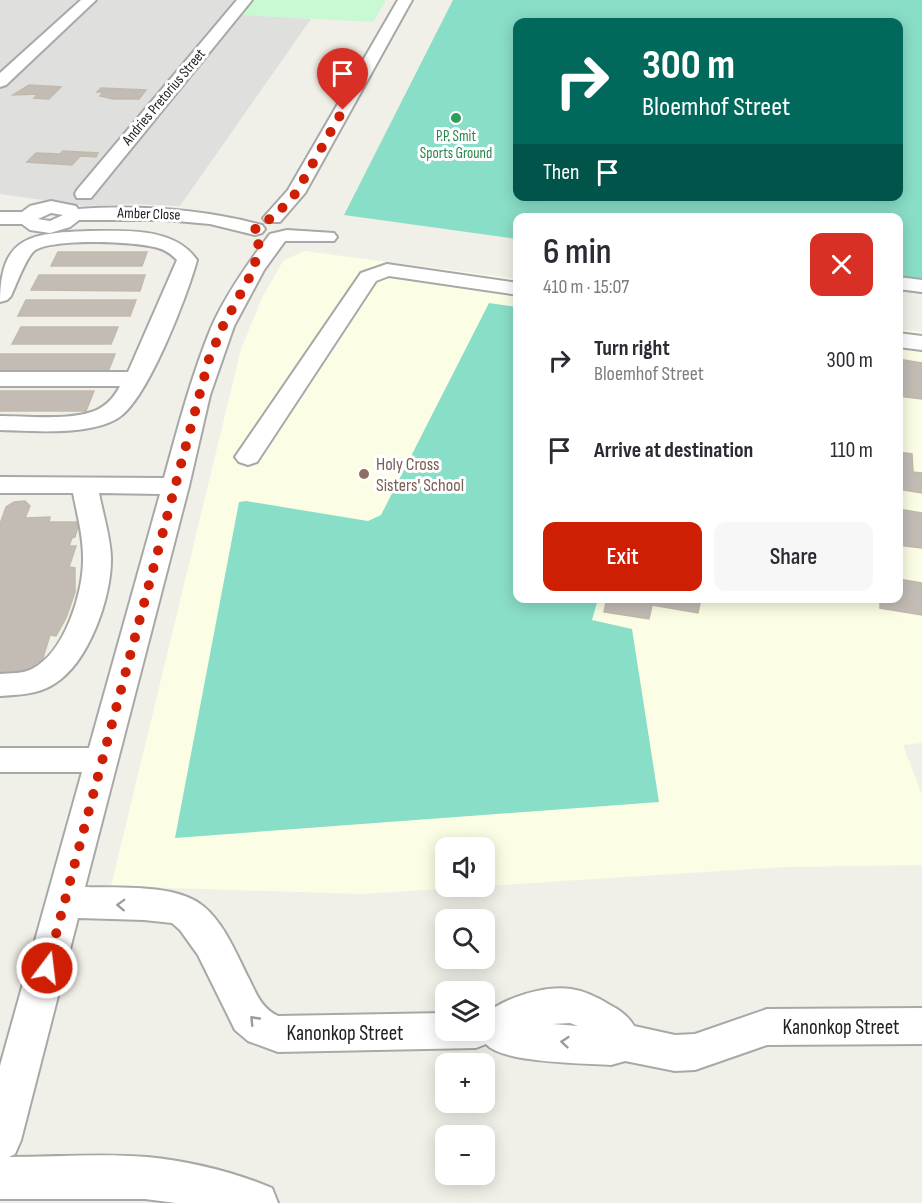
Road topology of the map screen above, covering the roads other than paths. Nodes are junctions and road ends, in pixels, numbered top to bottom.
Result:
1 (89, 0) edge
2 (245, 0) edge
3 (405, 0) edge
4 (0, 82) edge
5 (84, 194) dead end
6 (0, 218) edge
7 (275, 227) junction
8 (903, 284) edge
9 (3, 285) edge
10 (922, 286) edge
11 (513, 288) edge
12 (903, 341) edge
13 (922, 343) edge
14 (0, 379) edge
15 (136, 379) junction
16 (0, 423) edge
17 (248, 457) dead end
18 (0, 485) edge
19 (84, 485) junction
20 (176, 486) junction
21 (0, 685) edge
22 (0, 760) edge
23 (101, 760) junction
24 (64, 902) junction
25 (922, 1026) edge
26 (435, 1031) edge
27 (495, 1034) edge
28 (0, 1140) edge
29 (0, 1178) edge
30 (257, 1203) edge

1 - 4 street
2 - 5 street, Andries Pretorius Street
3 - 7 street
6 - 7 street, Amber Close
7 - 20 street
8 - 10 street
9 - 15 street
11 - 17 street
12 - 13 street
14 - 15 street
15 - 16 street
18 - 19 street
19 - 20 street
19 - 21 street
20 - 23 street
22 - 23 street
23 - 24 street
26 -> 24 street, Kanonkop Street
24 - 28 street
25 - 27 street, Kanonkop Street
29 - 30 street

